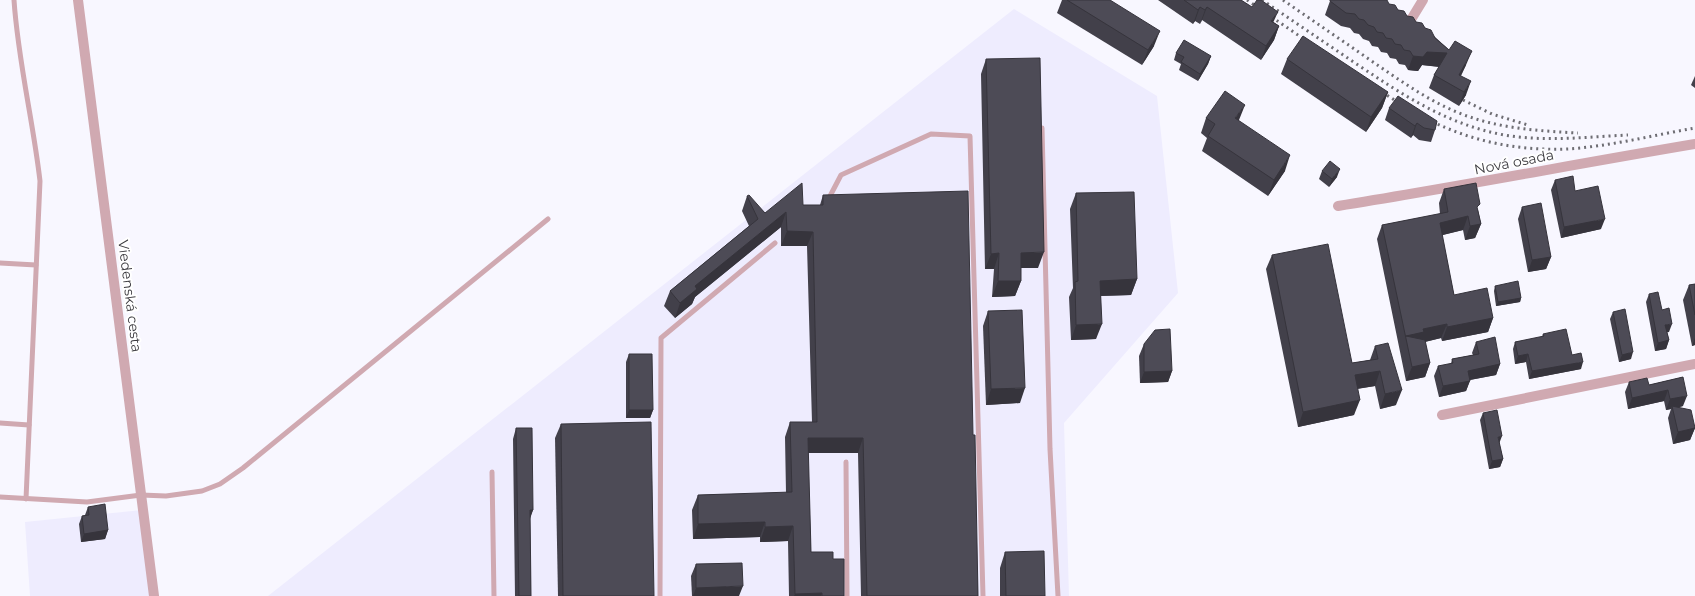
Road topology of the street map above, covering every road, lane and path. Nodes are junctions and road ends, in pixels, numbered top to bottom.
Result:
1 (14, 0) edge
2 (78, 0) edge
3 (1423, 0) edge
4 (1412, 18) edge
5 (1042, 128) edge
6 (1695, 144) edge
7 (829, 198) edge
8 (1338, 206) dead end
9 (548, 219) dead end
10 (775, 243) dead end
11 (0, 263) edge
12 (36, 265) junction
13 (1695, 364) edge
14 (1442, 416) dead end
15 (0, 423) edge
16 (29, 425) junction
17 (846, 462) dead end
18 (492, 472) dead end
19 (141, 495) junction
20 (0, 497) edge
21 (26, 499) junction
22 (154, 596) edge
23 (494, 596) edge
24 (660, 596) edge
25 (847, 596) edge
26 (983, 596) edge
27 (1058, 596) edge

1 - 12 lane
2 - 19 street, Viedenská cesta
3 - 4 street
5 - 27 lane
6 - 8 street, Nová osada
7 - 26 lane
9 - 19 lane
10 - 24 lane
11 - 12 lane
12 - 16 lane
13 - 14 street
15 - 16 lane
16 - 21 lane
17 - 25 lane
18 - 23 lane
19 - 21 lane
19 - 22 street, Viedenská cesta
20 - 21 lane

